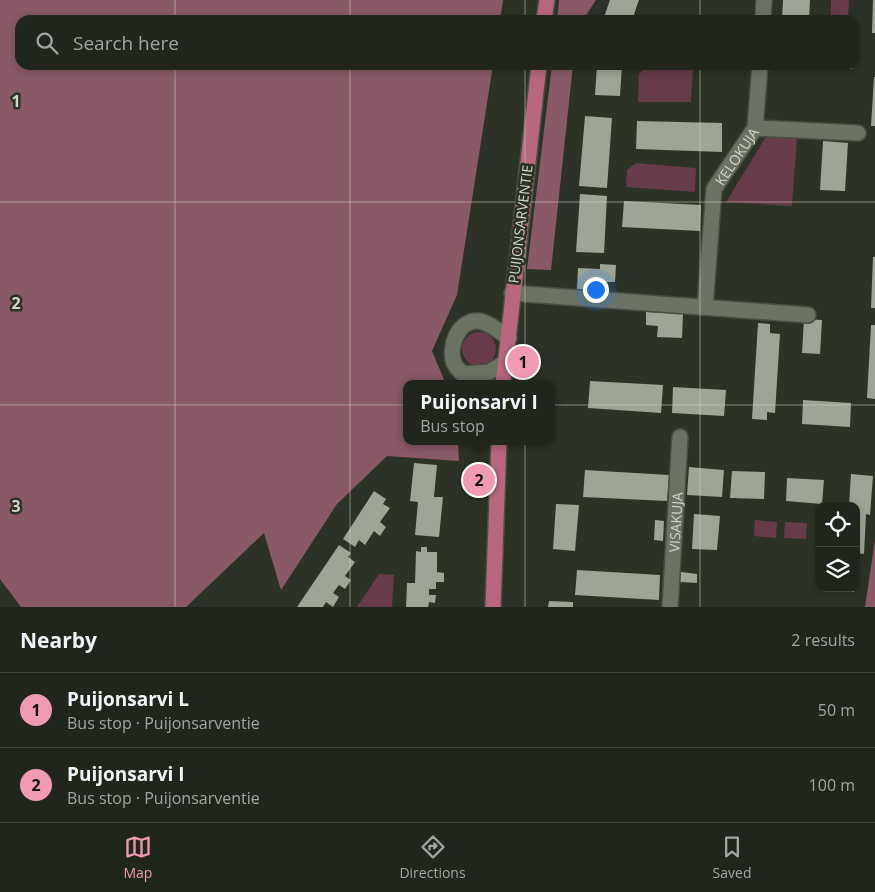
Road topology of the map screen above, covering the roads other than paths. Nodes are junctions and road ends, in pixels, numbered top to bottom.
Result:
1 (547, 0) edge
2 (764, 0) edge
3 (545, 15) edge
4 (763, 15) edge
5 (538, 70) edge
6 (760, 70) edge
7 (755, 128) junction
8 (858, 134) dead end
9 (512, 293) junction
10 (705, 307) junction
11 (808, 315) dead end
12 (509, 338) junction
13 (506, 362) junction
14 (468, 379) edge
15 (504, 380) edge
16 (680, 437) dead end
17 (499, 445) edge
18 (493, 607) edge
19 (670, 607) edge

1 - 3 main road
2 - 4 street
5 - 9 main road, PUIJONSARVENTIE
6 - 7 street, KELOKUJA
7 - 8 street
7 - 10 street, KELOKUJA
9 - 10 street
9 - 12 main road, PUIJONSARVENTIE
10 - 11 street
12 - 13 main road, PUIJONSARVENTIE
12 - 14 street
13 - 14 street
13 - 15 main road, PUIJONSARVENTIE
16 - 19 street, VISAKUJA
17 - 18 main road

